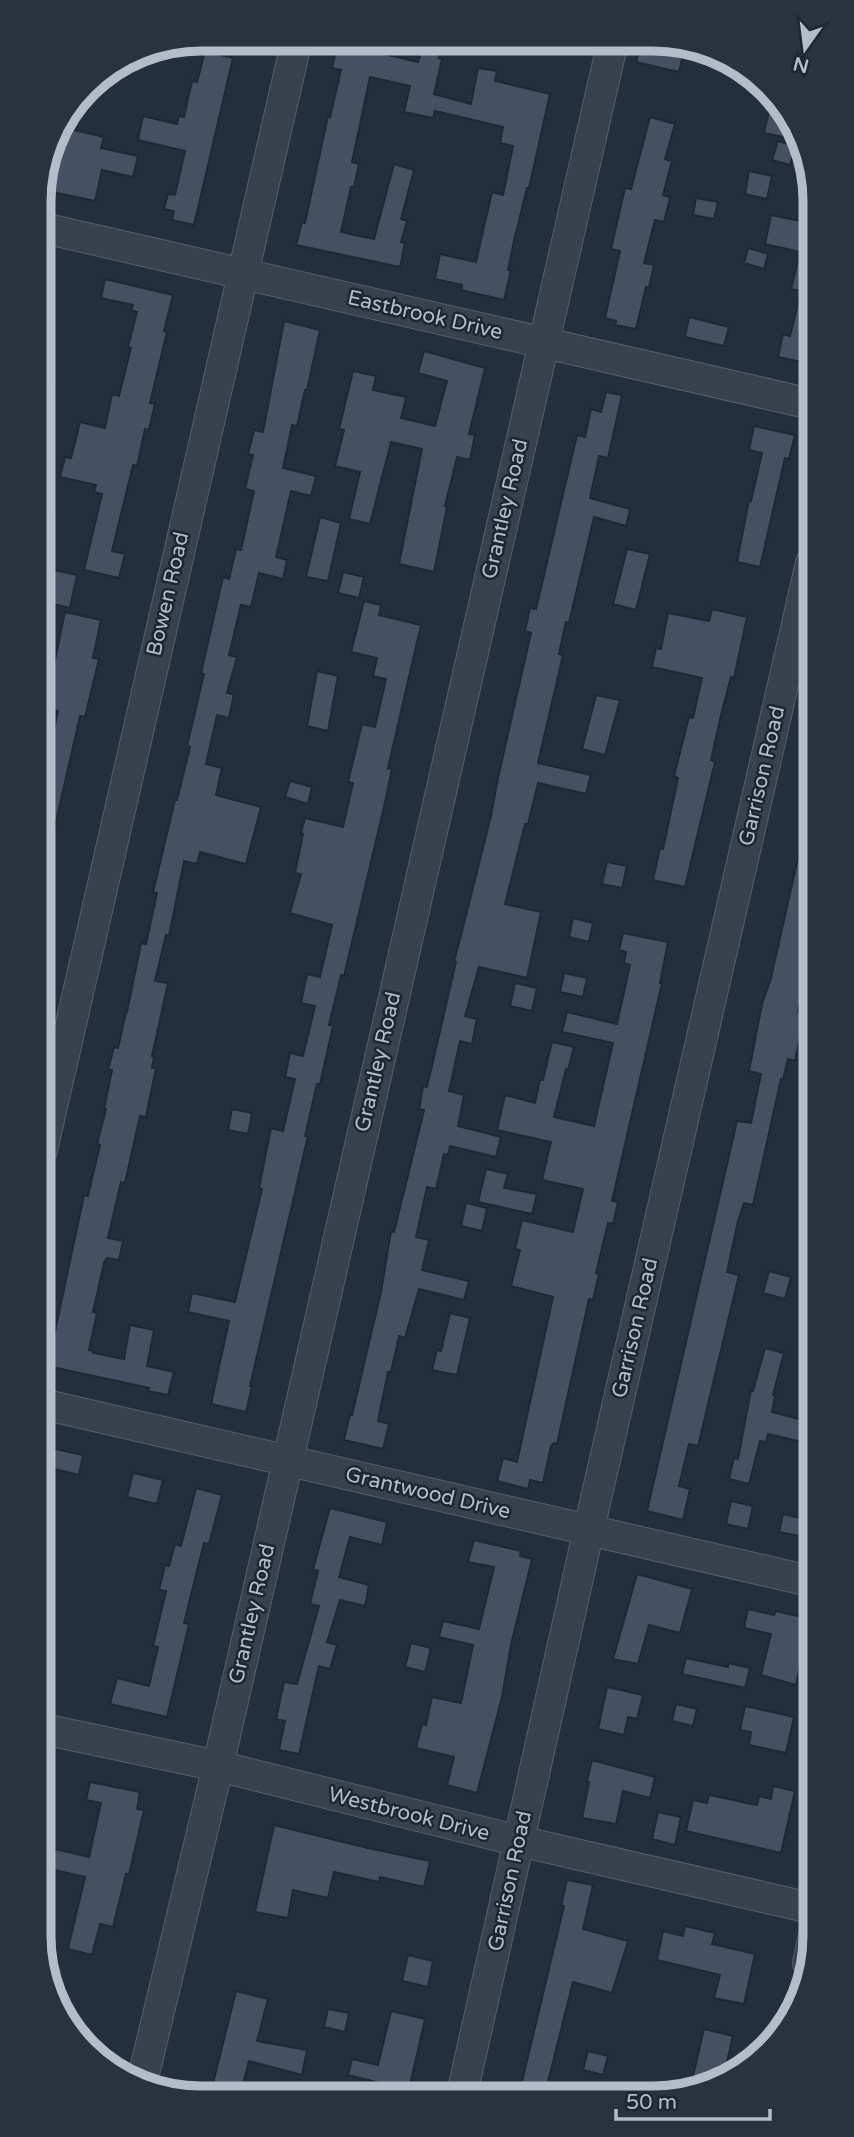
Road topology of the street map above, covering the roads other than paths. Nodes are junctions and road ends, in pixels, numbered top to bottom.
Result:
1 (294, 51) edge
2 (611, 51) edge
3 (51, 230) edge
4 (242, 274) junction
5 (543, 342) junction
6 (803, 402) edge
7 (803, 598) edge
8 (51, 1111) edge
9 (51, 1406) edge
10 (287, 1460) junction
11 (589, 1529) junction
12 (803, 1579) edge
13 (51, 1731) edge
14 (218, 1766) junction
15 (519, 1841) junction
16 (803, 1906) edge
17 (144, 2074) edge
18 (464, 2086) edge

1 - 4 street, Bowen Road
2 - 5 street, Grantley Road
3 - 4 street, Eastbrook Drive
4 - 5 street, Eastbrook Drive
4 - 8 street, Bowen Road
5 - 6 street, Eastbrook Drive
5 - 10 street, Grantley Road
7 - 11 street, Garrison Road
9 - 10 street, Grantwood Drive
10 - 11 street, Grantwood Drive
10 - 14 street, Grantley Road
11 - 12 street, Grantwood Drive
11 - 15 street, Garrison Road
13 - 14 street, Westbrook Drive
14 - 15 street, Westbrook Drive
14 - 17 street, Grantley Road
15 - 16 street, Westbrook Drive
15 - 18 street, Garrison Road

